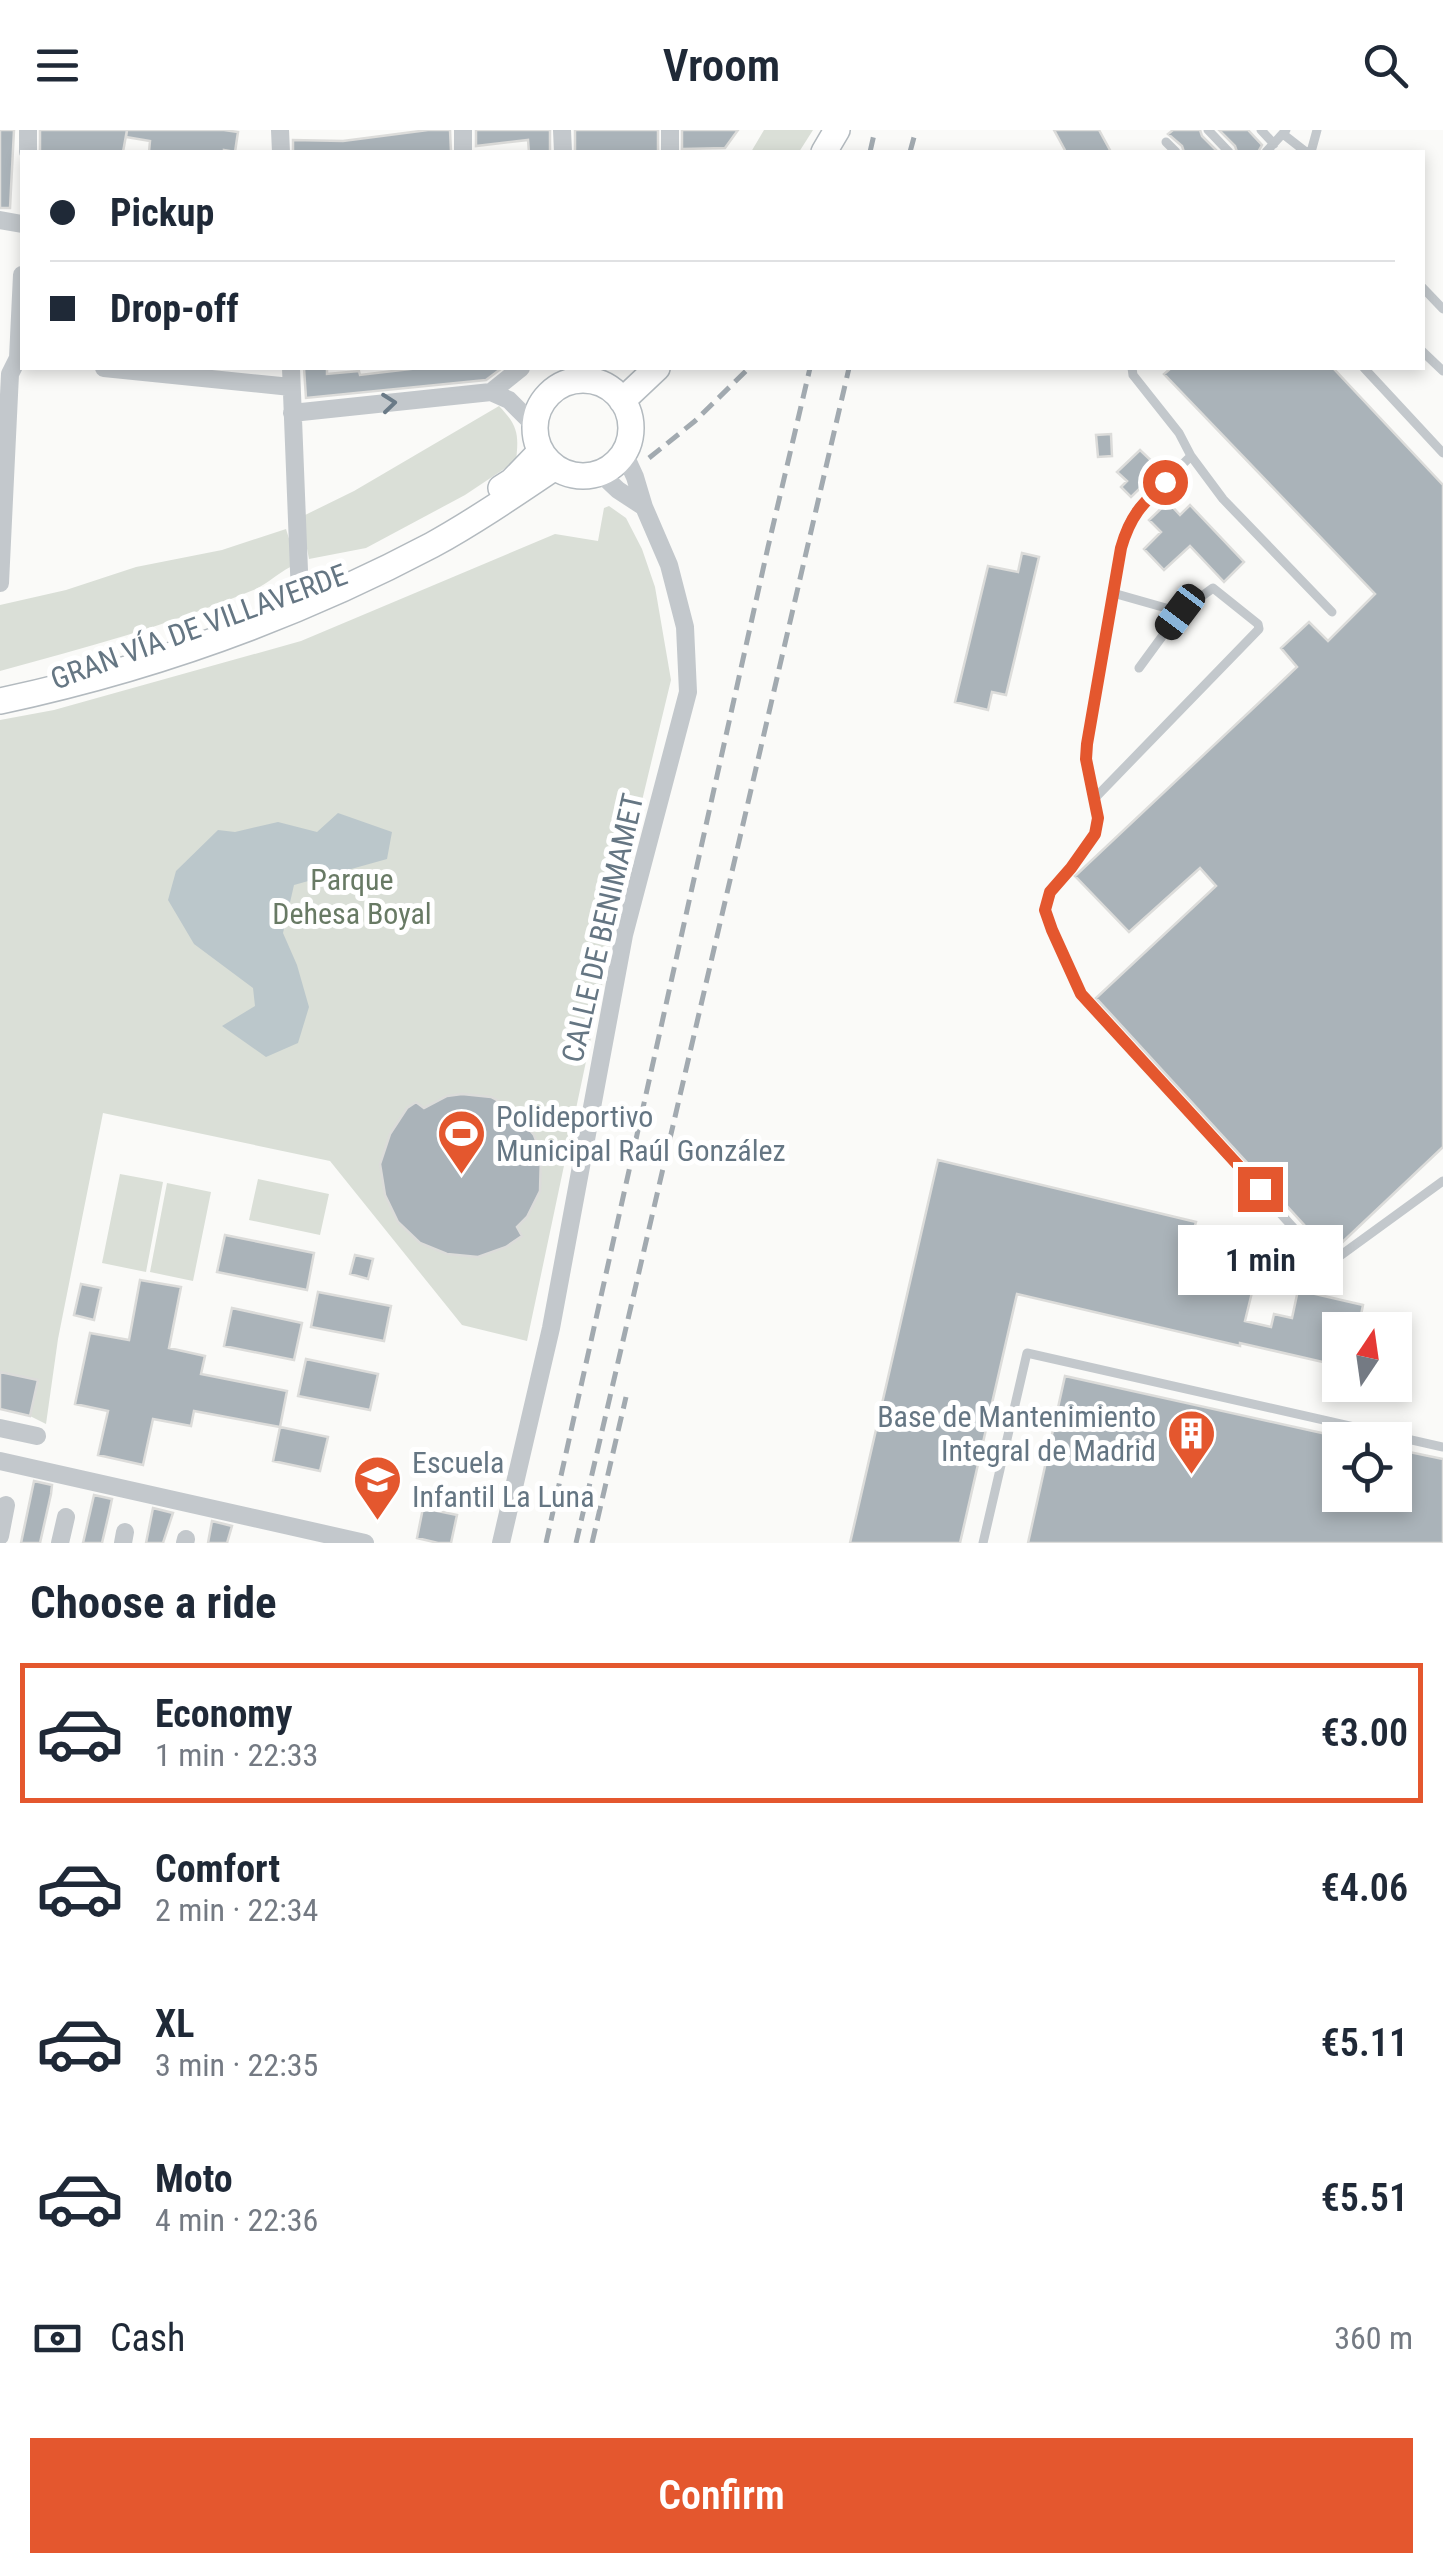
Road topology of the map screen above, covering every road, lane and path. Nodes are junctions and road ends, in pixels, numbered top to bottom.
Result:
1 (1208, 130) edge
2 (1262, 130) edge
3 (1285, 132) edge
4 (1166, 142) dead end
5 (1274, 144) junction
6 (1174, 150) edge
7 (1228, 150) edge
8 (1268, 150) edge
9 (1307, 150) edge
10 (1425, 290) edge
11 (20, 291) edge
12 (1443, 309) edge
13 (10, 364) edge
14 (124, 370) edge
15 (291, 370) edge
16 (518, 370) edge
17 (640, 370) edge
18 (651, 370) edge
19 (1132, 370) edge
20 (1366, 370) edge
21 (600, 385) edge
22 (292, 387) junction
23 (491, 392) junction
24 (292, 413) junction
25 (544, 448) junction
26 (624, 453) junction
27 (1443, 453) edge
28 (1191, 456) junction
29 (600, 472) junction
30 (644, 507) junction
31 (0, 582) edge
32 (1114, 593) junction
33 (300, 596) junction
34 (1180, 612) junction
35 (1332, 612) dead end
36 (1139, 668) dead end
37 (0, 689) edge
38 (0, 701) edge
39 (1095, 798) junction
40 (1443, 1181) edge
41 (0, 1428) edge
42 (38, 1436) dead end
43 (1443, 1448) edge
44 (0, 1460) edge
45 (6, 1505) dead end
46 (66, 1517) dead end
47 (0, 1536) edge
48 (60, 1543) edge
49 (366, 1543) edge
50 (502, 1543) edge
51 (983, 1543) edge

1 - 7 lane
2 - 5 lane
3 - 5 lane
3 - 9 lane
4 - 6 lane
5 - 8 lane
10 - 12 lane
11 - 13 street
13 - 31 street
14 - 22 street
15 - 22 street
16 - 23 street
17 - 21 street
18 - 21 street
19 - 28 lane
20 - 27 lane
21 - 25 street
21 - 26 street
22 - 24 street
24 -> 23 street
23 - 25 street
24 - 33 street
25 - 29 street
25 - 33 street, GRAN VÍA DE VILLAVERDE
25 - 38 street, GRAN VÍA DE VILLAVERDE
26 - 29 street
26 - 30 street, CALLE DE BENIMAMET
28 - 32 lane
28 - 35 lane
29 - 30 street, CALLE DE BENIMAMET
30 - 50 street, CALLE DE BENIMAMET
32 - 34 lane
32 - 39 lane
33 - 37 street, GRAN VÍA DE VILLAVERDE
34 - 36 lane
34 - 39 lane
39 - 40 lane
41 - 42 street
43 - 51 lane
44 - 49 street
45 - 47 street
46 - 48 street

